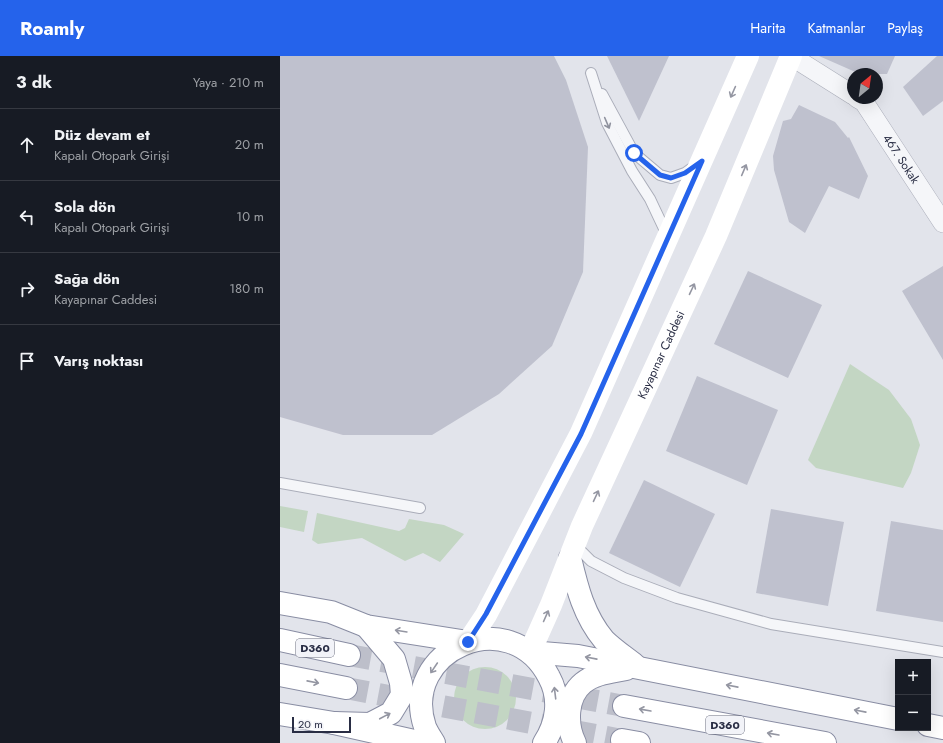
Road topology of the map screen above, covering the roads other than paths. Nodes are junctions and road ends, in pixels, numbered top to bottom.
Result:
1 (748, 56) edge
2 (791, 56) edge
3 (847, 91) edge
4 (865, 104) edge
5 (702, 161) junction
6 (943, 223) edge
7 (668, 238) junction
8 (280, 483) edge
9 (420, 508) dead end
10 (572, 551) junction
11 (280, 603) edge
12 (366, 626) junction
13 (280, 640) edge
14 (468, 642) junction
15 (530, 652) junction
16 (943, 652) edge
17 (349, 655) tunnel mouth
18 (638, 668) junction
19 (280, 675) edge
20 (346, 688) tunnel mouth
21 (624, 706) tunnel mouth
22 (280, 714) edge
23 (895, 718) edge
24 (334, 723) junction
25 (931, 726) edge
26 (943, 728) edge
27 (423, 743) edge
28 (434, 743) edge
29 (544, 743) edge
30 (575, 743) edge
31 (825, 743) edge

1 -> 5 main road
2 - 3 street
10 -> 2 main road, Kayapınar Caddesi
4 - 6 street, 467. Sokak
5 - 7 main road
5 -> 7 lane
7 - 14 main road
8 - 9 lane
15 -> 10 main road, Kayapınar Caddesi
10 - 16 lane
10 - 18 main road
11 - 12 main road
14 -> 12 main road
24 -> 12 main road
13 - 17 main road, D360
14 - 15 main road
14 -> 28 main road
18 -> 15 main road
29 -> 15 main road
23 -> 18 main road
18 - 30 main road
19 -> 20 main road
31 -> 21 main road, D360
22 - 24 main road
24 - 27 main road
25 - 26 main road

